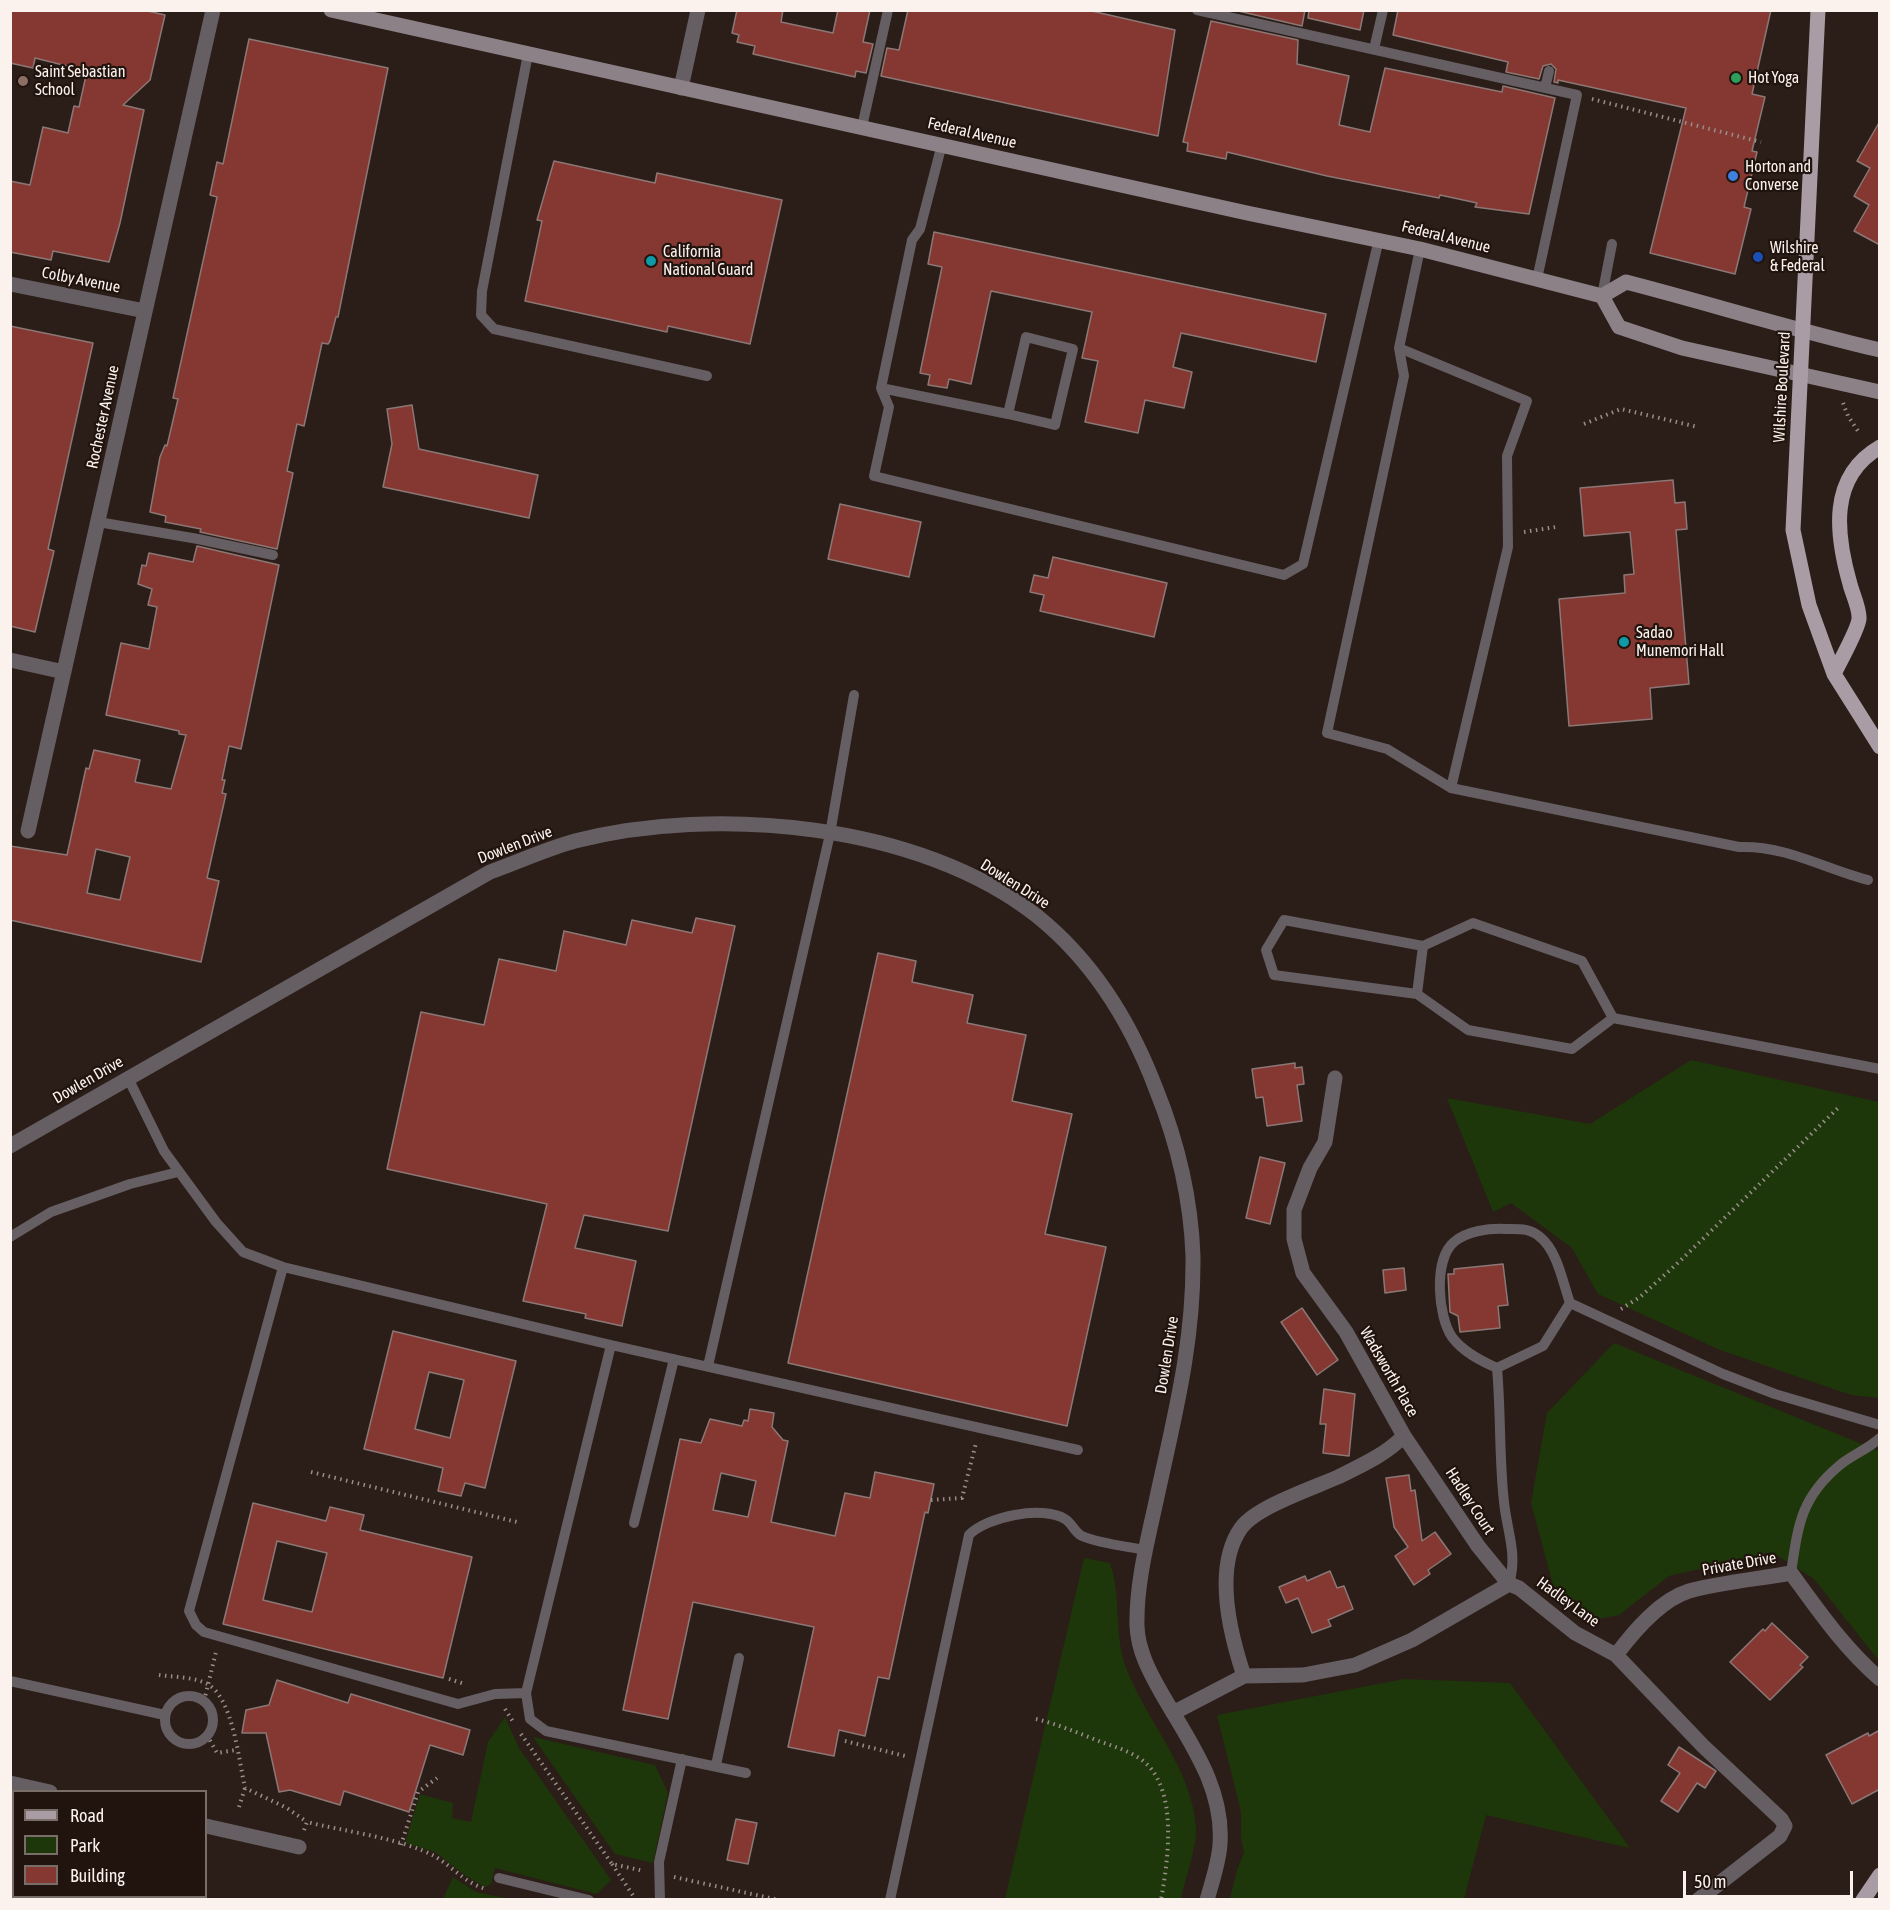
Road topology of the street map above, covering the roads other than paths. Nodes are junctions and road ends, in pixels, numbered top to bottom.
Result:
1 (213, 10) edge
2 (332, 10) edge
3 (698, 10) edge
4 (888, 10) edge
5 (1197, 10) edge
6 (1383, 10) edge
7 (1818, 10) edge
8 (1374, 48) junction
9 (528, 54) junction
10 (1549, 71) dead end
11 (681, 88) junction
12 (1545, 88) junction
13 (862, 127) junction
14 (942, 144) junction
15 (1379, 239) junction
16 (1612, 244) dead end
17 (1420, 249) junction
18 (1538, 279) junction
19 (10, 284) edge
20 (1602, 296) junction
21 (145, 311) junction
22 (1803, 333) junction
23 (1399, 348) junction
24 (1880, 350) edge
25 (1800, 374) junction
26 (706, 376) dead end
27 (881, 388) junction
28 (1880, 392) edge
29 (1008, 414) junction
30 (1880, 447) edge
31 (98, 522) junction
32 (273, 555) dead end
33 (10, 660) edge
34 (64, 672) junction
35 (1834, 674) junction
36 (854, 695) dead end
37 (1880, 747) edge
38 (1451, 788) junction
39 (28, 831) dead end
40 (830, 834) junction
41 (1868, 880) dead end
42 (1423, 946) junction
43 (1417, 994) junction
44 (1612, 1018) junction
45 (1880, 1069) edge
46 (128, 1078) junction
47 (1335, 1078) dead end
48 (10, 1146) edge
49 (178, 1172) junction
50 (10, 1237) edge
51 (283, 1267) junction
52 (1570, 1303) junction
53 (611, 1345) junction
54 (674, 1359) junction
55 (708, 1366) junction
56 (1497, 1368) junction
57 (1880, 1425) edge
58 (1404, 1436) junction
59 (1880, 1438) edge
60 (1078, 1450) dead end
61 (634, 1523) dead end
62 (1146, 1550) junction
63 (1791, 1573) junction
64 (1509, 1584) junction
65 (1616, 1655) junction
66 (739, 1658) dead end
67 (1244, 1676) junction
68 (1880, 1679) edge
69 (10, 1681) edge
70 (526, 1693) junction
71 (1173, 1713) junction
72 (165, 1714) junction
73 (682, 1759) junction
74 (716, 1766) junction
75 (746, 1773) dead end
76 (10, 1783) edge
77 (45, 1790) edge
78 (207, 1826) edge
79 (299, 1847) road end
80 (1880, 1875) edge
81 (499, 1878) dead end
82 (589, 1899) edge
83 (660, 1899) edge
84 (890, 1899) edge
85 (1207, 1899) edge
86 (1698, 1899) edge
87 (1863, 1899) edge

1 - 21 street, Rochester Avenue
2 - 9 street, Federal Avenue
3 - 11 street
4 - 13 lane
5 - 8 lane
6 - 8 lane
7 - 22 main road, Wilshire Boulevard
8 - 12 lane
9 - 11 street, Federal Avenue
9 - 26 lane
10 - 12 lane
11 - 13 street, Federal Avenue
12 - 18 lane
13 - 14 street, Federal Avenue
14 - 15 street, Federal Avenue
14 - 27 lane
15 - 17 street, Federal Avenue
15 - 27 lane
16 - 20 lane
17 - 18 street, Federal Avenue
17 - 23 lane
18 - 20 street, Federal Avenue
19 - 21 street, Colby Avenue
20 - 22 street
20 - 25 street
21 - 31 street, Rochester Avenue
22 - 24 street
22 - 25 main road, Wilshire Boulevard
23 - 38 lane
23 - 38 lane
25 - 28 street
25 - 35 main road, Wilshire Boulevard
27 - 29 lane
29 - 29 lane
30 - 35 main road
31 - 32 lane
31 - 34 street, Rochester Avenue
33 - 34 street
34 - 39 street, Rochester Avenue
35 - 37 main road, Wilshire Boulevard
36 - 40 lane
38 - 41 lane
40 - 46 street, Dowlen Drive
40 - 55 lane
40 - 62 street, Dowlen Drive
42 - 43 lane
42 - 43 lane
42 - 44 lane
43 - 44 lane
44 - 45 lane
46 - 48 street, Dowlen Drive
46 - 49 lane
47 - 58 street, Wadsworth Place
49 - 50 lane
49 - 51 lane
51 - 53 lane
51 - 70 lane
52 - 56 lane
52 - 56 lane
52 - 57 lane
53 - 54 lane
53 - 70 lane
54 - 55 lane
54 - 61 lane
55 - 60 lane
56 - 64 lane
58 - 64 street, Hadley Court
58 - 67 street, Wadsworth Place
59 - 63 lane
62 - 71 street, Dowlen Drive
62 - 84 lane
63 - 65 street, Private Drive
63 - 68 street, Private Drive
64 - 65 street, Hadley Lane
64 - 67 street, Hadley Lane
65 - 86 street, Hadley Lane
66 - 74 lane
67 - 71 street, Hadley Lane
69 - 72 lane
70 - 73 lane
71 - 85 street, Dowlen Drive
72 - 72 lane
73 - 74 lane
73 - 83 lane
74 - 75 lane
76 - 77 street
78 - 79 street
80 - 87 main road
81 - 82 lane

